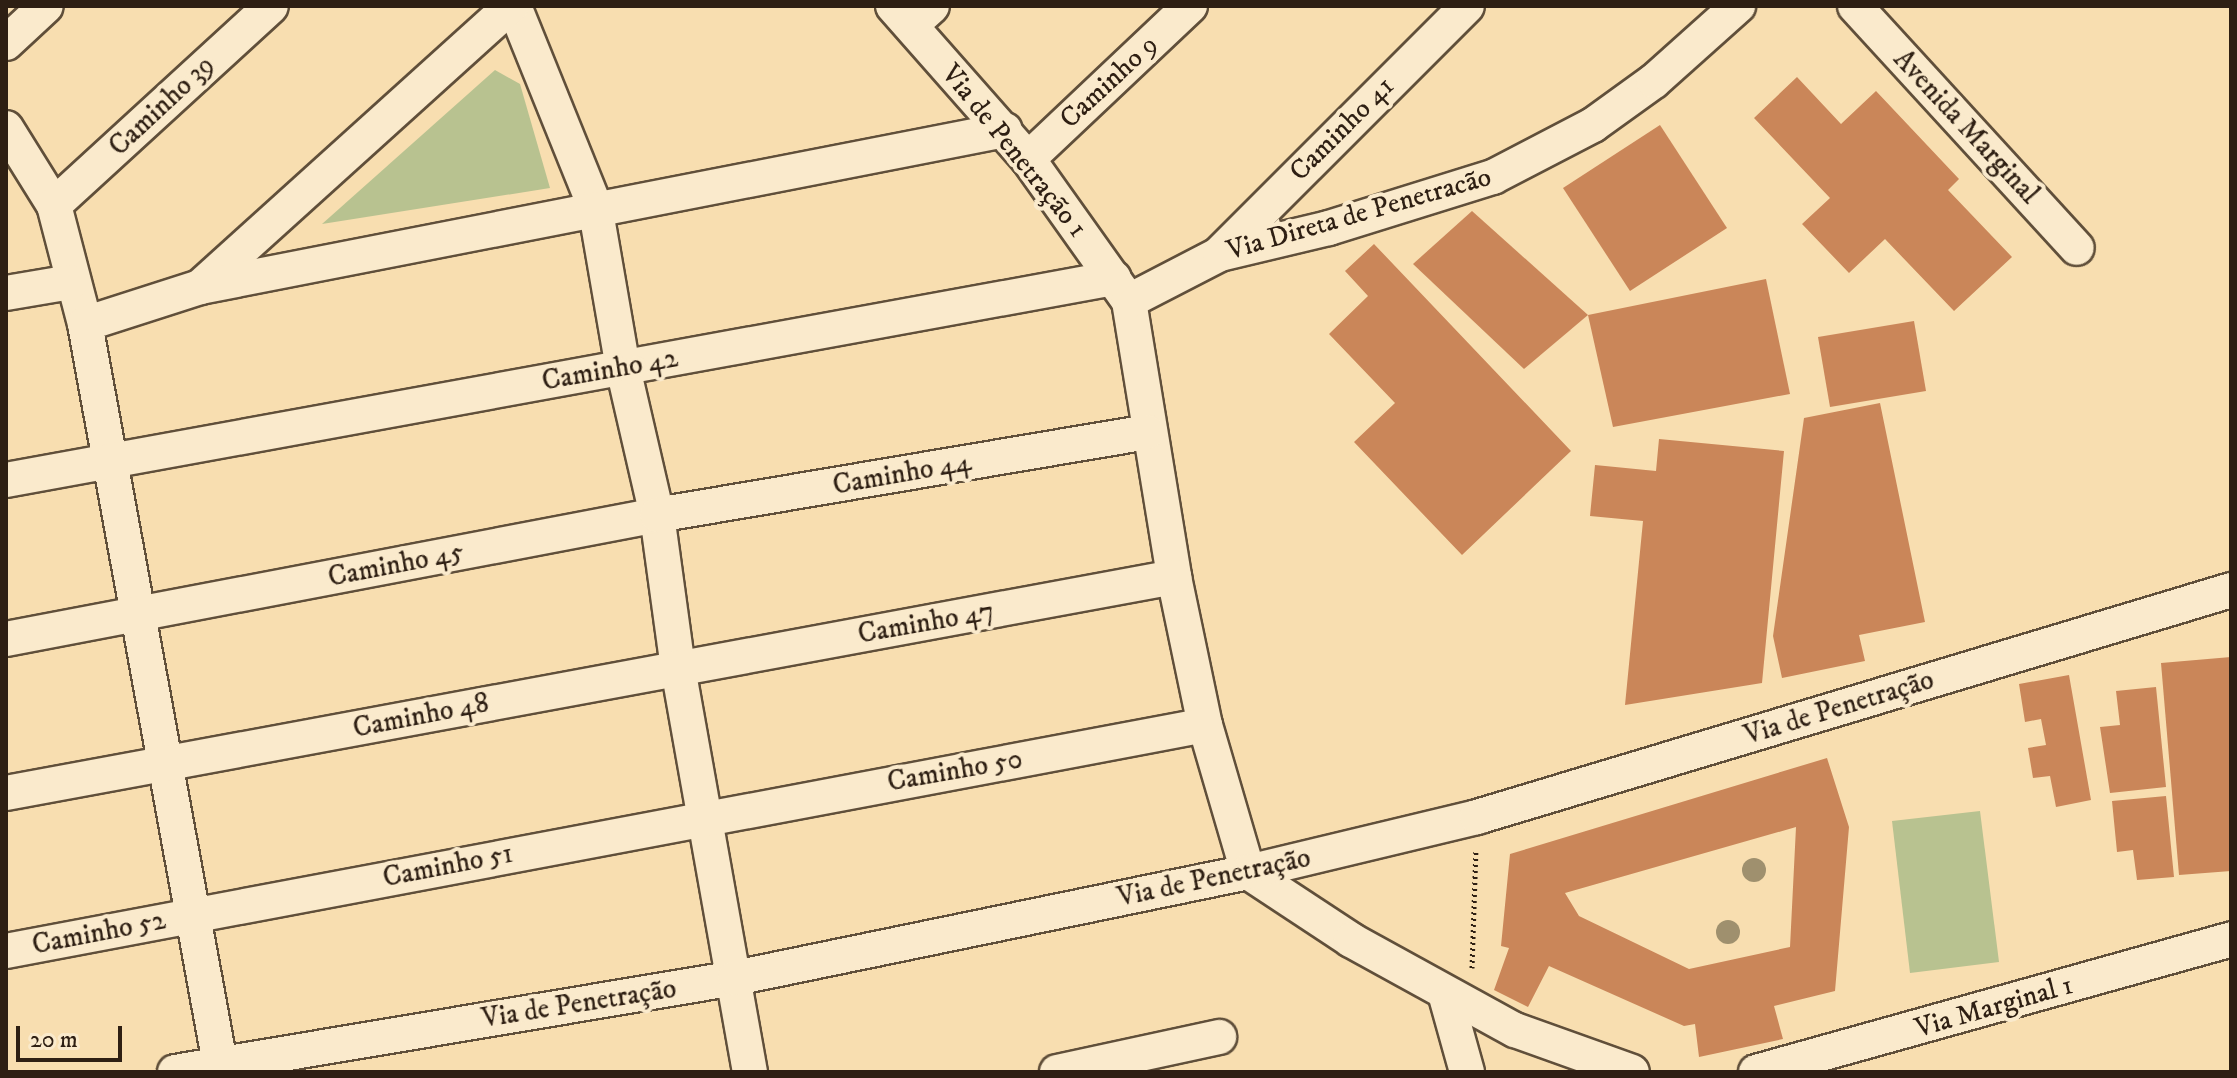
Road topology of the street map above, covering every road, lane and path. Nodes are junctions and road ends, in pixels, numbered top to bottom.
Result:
1 (46, 6) edge
2 (271, 6) edge
3 (512, 6) edge
4 (1190, 6) edge
5 (1467, 6) edge
6 (1738, 6) edge
7 (1855, 6) edge
8 (912, 12) edge
9 (6, 43) edge
10 (6, 128) edge
11 (1005, 130) junction
12 (1028, 159) junction
13 (54, 205) junction
14 (595, 206) junction
15 (2077, 248) dead end
16 (1220, 254) junction
17 (71, 282) junction
18 (200, 287) junction
19 (1121, 289) junction
20 (6, 293) edge
21 (85, 324) junction
22 (623, 368) junction
23 (1147, 432) junction
24 (107, 461) junction
25 (6, 480) edge
26 (657, 515) junction
27 (1174, 577) junction
28 (2231, 590) edge
29 (134, 615) junction
30 (6, 639) edge
31 (678, 668) junction
32 (1205, 725) junction
33 (164, 764) junction
34 (6, 793) edge
35 (704, 816) junction
36 (1477, 817) junction
37 (1248, 872) junction
38 (191, 915) junction
39 (2231, 939) edge
40 (6, 951) edge
41 (1472, 973) dead end
42 (735, 978) junction
43 (1445, 993) junction
44 (1219, 1037) dead end
45 (1533, 1048) edge
46 (220, 1064) junction
47 (175, 1072) edge
48 (750, 1072) edge
49 (1057, 1072) edge
50 (1467, 1072) edge
51 (1632, 1072) edge
52 (1756, 1072) edge

1 - 9 street
2 - 13 street, Caminho 39
3 - 14 street
3 - 18 street
4 - 12 street, Caminho 9
5 - 16 street, Caminho 41
6 - 16 street, Via Direta de Penetracão
7 - 15 street, Avenida Marginal
8 - 11 street, Via de Penetração 1
10 - 13 street
11 - 12 street, Via de Penetração 1
11 - 14 street
12 - 19 street, Via de Penetração 1
13 - 17 street
14 - 18 street
14 - 22 street
16 - 19 street, Via Direta de Penetracão
17 - 20 street
17 - 21 street
18 - 21 street
19 - 22 street, Caminho 42
19 - 23 street
21 - 24 street
22 - 24 street, Caminho 42
22 - 26 street
23 - 26 street, Caminho 44
23 - 27 street
24 - 25 street, Caminho 42
24 - 29 street
26 - 29 street, Caminho 45
26 - 31 street
27 - 31 street, Caminho 47
27 - 32 street
28 - 36 street, Via de Penetração
29 - 30 street, Caminho 45
29 - 33 street
31 - 33 street, Caminho 48
31 - 35 street
32 - 35 street, Caminho 50
32 - 37 street
33 - 34 street, Caminho 48
33 - 38 street
35 - 38 street, Caminho 51
35 - 42 street
36 - 37 street, Via de Penetração
36 - 41 path
37 - 42 street, Via de Penetração
37 - 43 street
38 - 40 street, Caminho 52
38 - 46 street
39 - 52 street, Via Marginal 1
42 - 46 street, Via de Penetração
42 - 48 street
43 - 45 street
43 - 50 street
44 - 49 street
45 - 51 street
46 - 47 street, Via de Penetração

